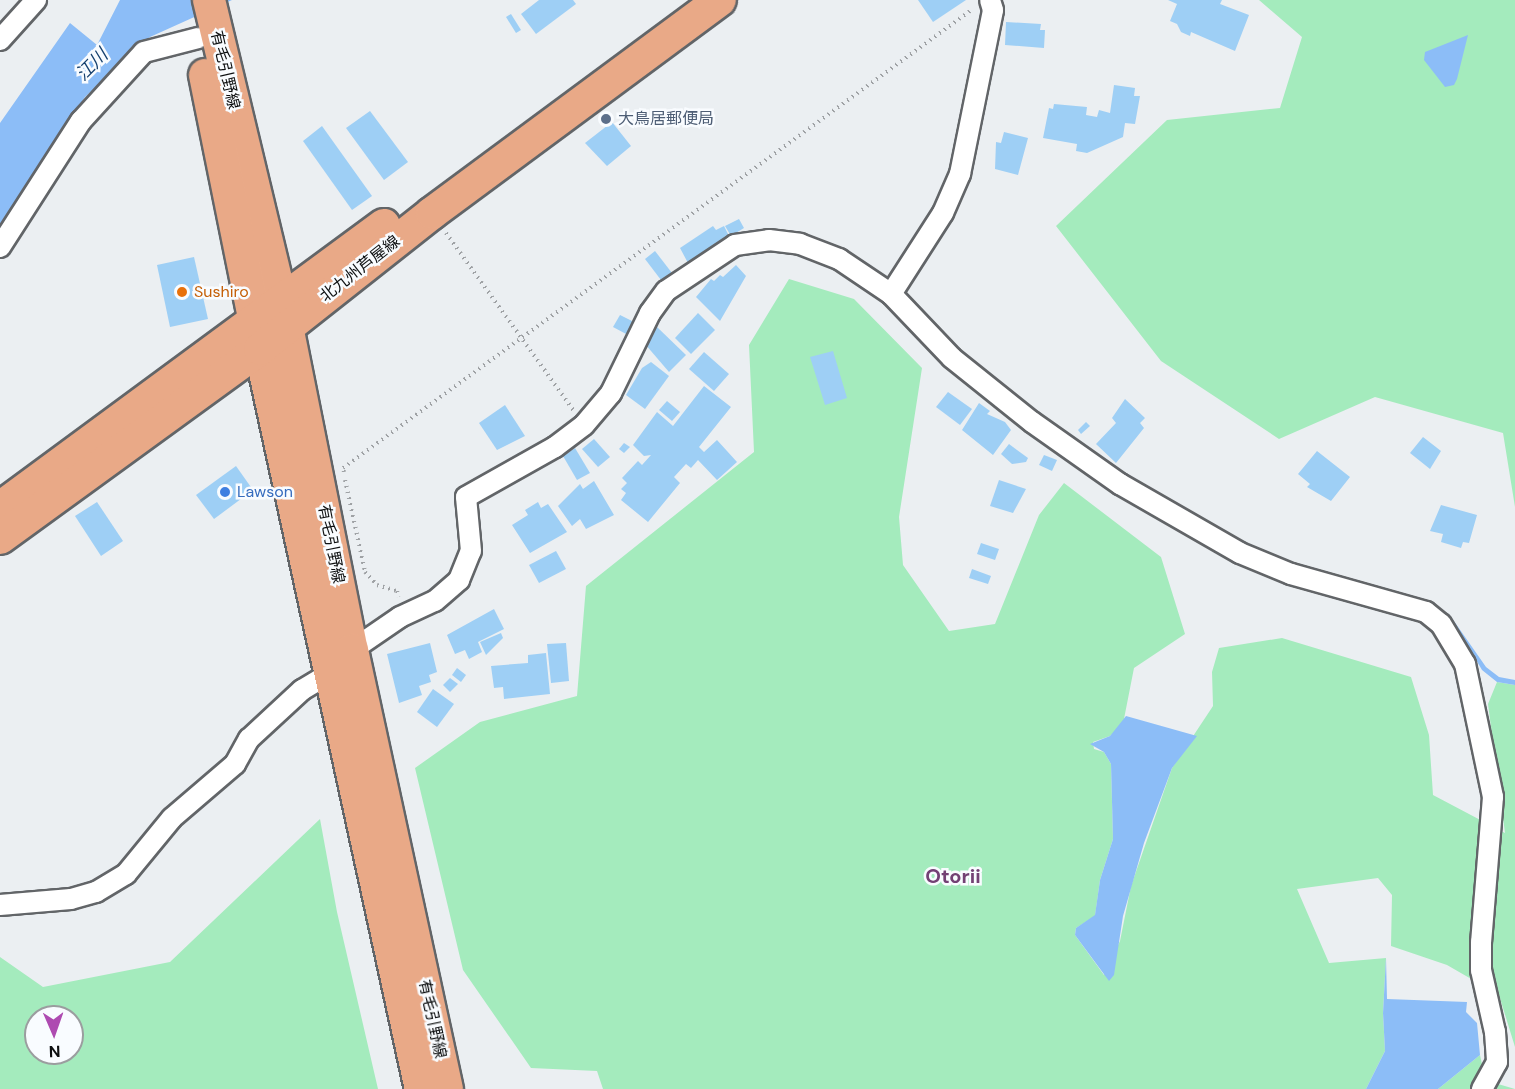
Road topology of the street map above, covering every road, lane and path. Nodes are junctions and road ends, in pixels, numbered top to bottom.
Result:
1 (36, 0) edge
2 (684, 0) edge
3 (720, 0) edge
4 (984, 3) edge
5 (200, 14) edge
6 (0, 40) edge
7 (432, 213) junction
8 (0, 247) edge
9 (891, 294) junction
10 (274, 314) junction
11 (521, 338) junction
12 (260, 349) junction
13 (584, 425) junction
14 (0, 508) edge
15 (0, 538) edge
16 (405, 615) junction
17 (342, 661) junction
18 (0, 905) edge
19 (422, 1089) edge
20 (447, 1089) edge
21 (1482, 1089) edge

1 - 6 street
2 - 10 main road, 北九州芦屋線
3 - 7 main road, 北九州芦屋線
4 - 9 street
4 - 11 path
5 - 8 street
5 - 10 main road, 有毛引野線
7 - 10 main road, 北九州芦屋線
7 - 11 path
9 - 13 street
9 - 21 street
10 - 12 main road, 北九州芦屋線
10 - 14 main road, 北九州芦屋線
10 - 17 main road, 有毛引野線
11 - 13 path
11 - 16 path
12 - 15 main road, 北九州芦屋線
12 - 17 main road, 有毛引野線
13 - 16 street
16 - 17 street
17 - 18 street
17 - 19 main road, 有毛引野線
17 - 20 main road, 有毛引野線

